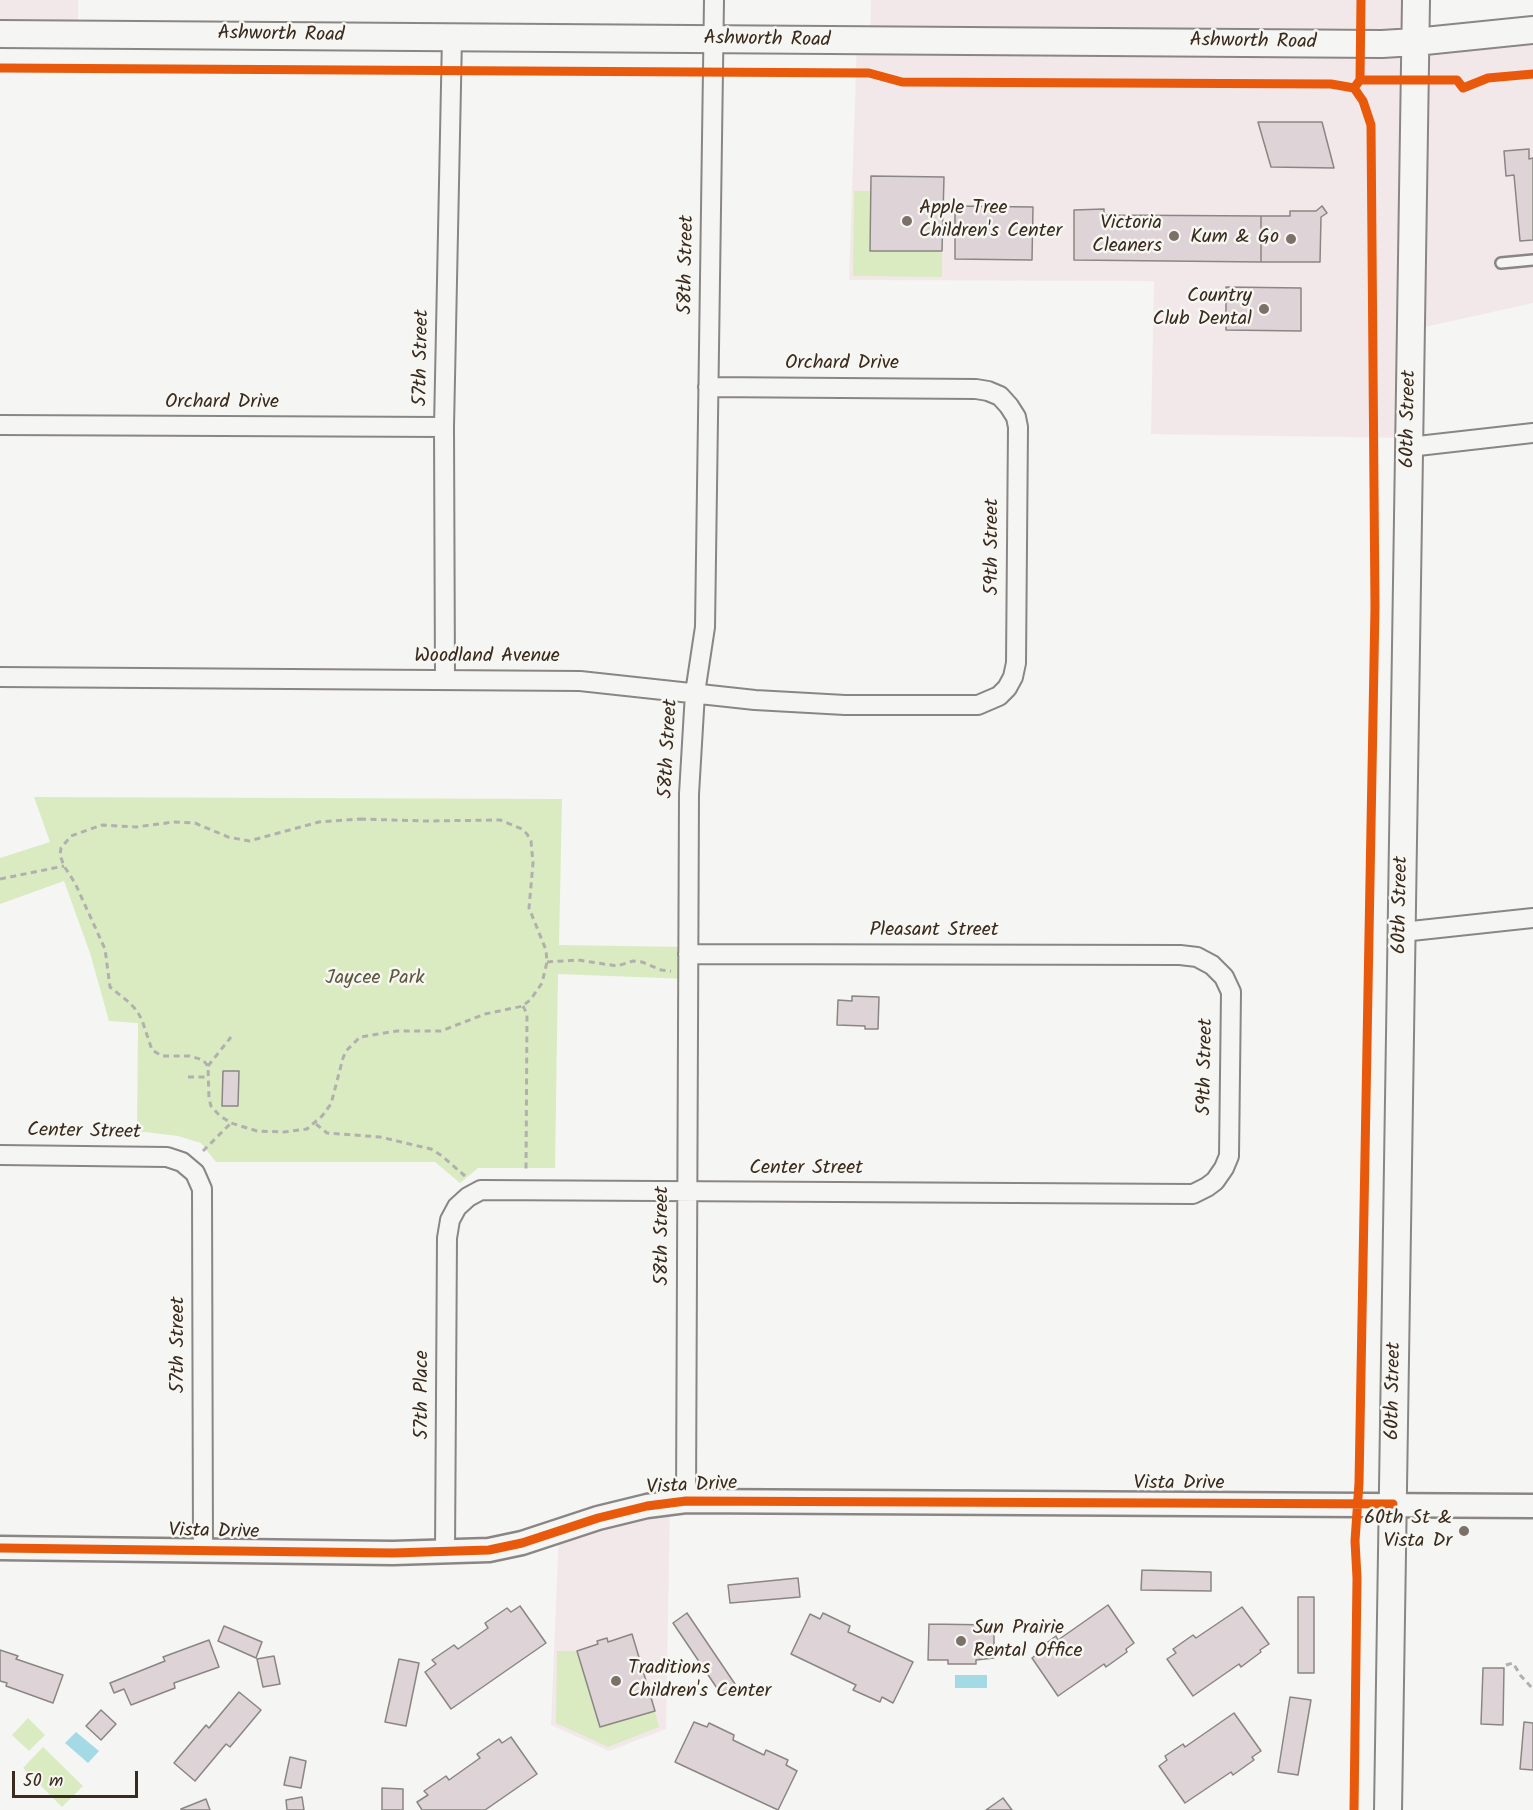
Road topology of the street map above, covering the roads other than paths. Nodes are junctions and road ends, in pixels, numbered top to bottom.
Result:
1 (714, 0) edge
2 (1416, 0) edge
3 (1533, 30) edge
4 (0, 34) edge
5 (452, 37) junction
6 (713, 40) junction
7 (1415, 42) junction
8 (1533, 260) edge
9 (1501, 263) dead end
10 (708, 387) junction
11 (976, 389) joint
12 (0, 425) edge
13 (444, 427) junction
14 (1533, 433) edge
15 (1409, 447) junction
16 (0, 677) edge
17 (445, 680) junction
18 (695, 693) junction
19 (973, 705) joint
20 (1533, 918) edge
21 (1402, 932) junction
22 (688, 954) junction
23 (1180, 955) joint
24 (0, 1155) edge
25 (167, 1157) joint
26 (687, 1191) junction
27 (1193, 1194) joint
28 (447, 1238) joint
29 (686, 1501) junction
30 (1393, 1504) junction
31 (1533, 1506) edge
32 (0, 1548) edge
33 (203, 1550) junction
34 (445, 1552) junction
35 (1388, 1810) edge

1 - 6 street, 58th Street
2 - 7 main road, 60th Street
3 - 7 main road, Ashworth Road
4 - 5 main road, Ashworth Road
5 - 6 main road, Ashworth Road
5 - 13 street, 57th Street
6 - 7 main road, Ashworth Road
6 - 10 street, 58th Street
7 - 15 main road, 60th Street
8 - 9 lane
10 - 11 street, Orchard Drive
10 - 18 street, 58th Street
11 - 19 street, 59th Street
12 - 13 street, Orchard Drive
13 - 17 street, 57th Street
14 - 15 street
15 - 21 main road, 60th Street
16 - 17 street, Woodland Avenue
17 - 18 street, Woodland Avenue
18 - 19 street, Woodland Avenue
18 - 22 street, 58th Street
20 - 21 street
21 - 30 main road, 60th Street
22 - 23 street, Pleasant Street
22 - 26 street, 58th Street
23 - 27 street, 59th Street
24 - 25 street, Center Street
25 - 33 street, 57th Street
26 - 27 street, Center Street
26 - 28 street, Center Street
26 - 29 street, 58th Street
28 - 34 street, 57th Place
29 - 30 street, Vista Drive
29 - 34 street, Vista Drive
30 - 31 street, Vista Drive
30 - 35 main road, 60th Street
32 - 33 street, Vista Drive
33 - 34 street, Vista Drive

